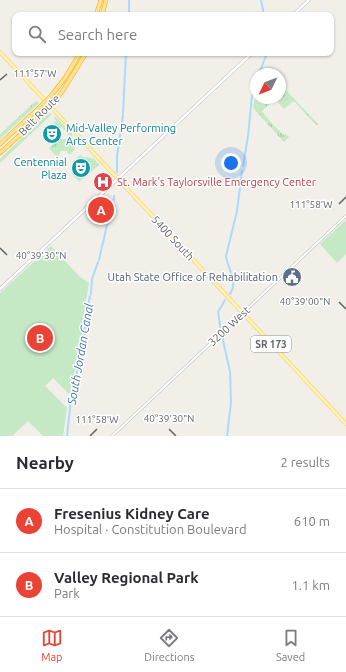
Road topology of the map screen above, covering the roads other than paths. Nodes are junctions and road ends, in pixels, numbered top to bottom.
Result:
1 (101, 0) edge
2 (106, 0) edge
3 (308, 0) edge
4 (97, 12) edge
5 (103, 12) edge
6 (295, 12) edge
7 (0, 52) edge
8 (78, 56) edge
9 (84, 56) edge
10 (249, 56) edge
11 (0, 144) edge
12 (0, 154) edge
13 (117, 179) junction
14 (346, 216) edge
15 (0, 290) edge
16 (242, 313) junction
17 (346, 424) edge
18 (112, 436) edge

1 - 4 highway
2 - 5 highway
3 - 6 main road
7 - 13 main road, 5400 South / SR 173
8 - 11 highway, Belt Route, bridge
9 - 12 highway, Belt Route, bridge
10 - 13 main road
13 - 15 main road
13 - 16 main road, 5400 South / SR 173
14 - 16 street, 3200 West
16 - 17 main road, 5400 South / SR 173
16 - 18 street, 3200 West

